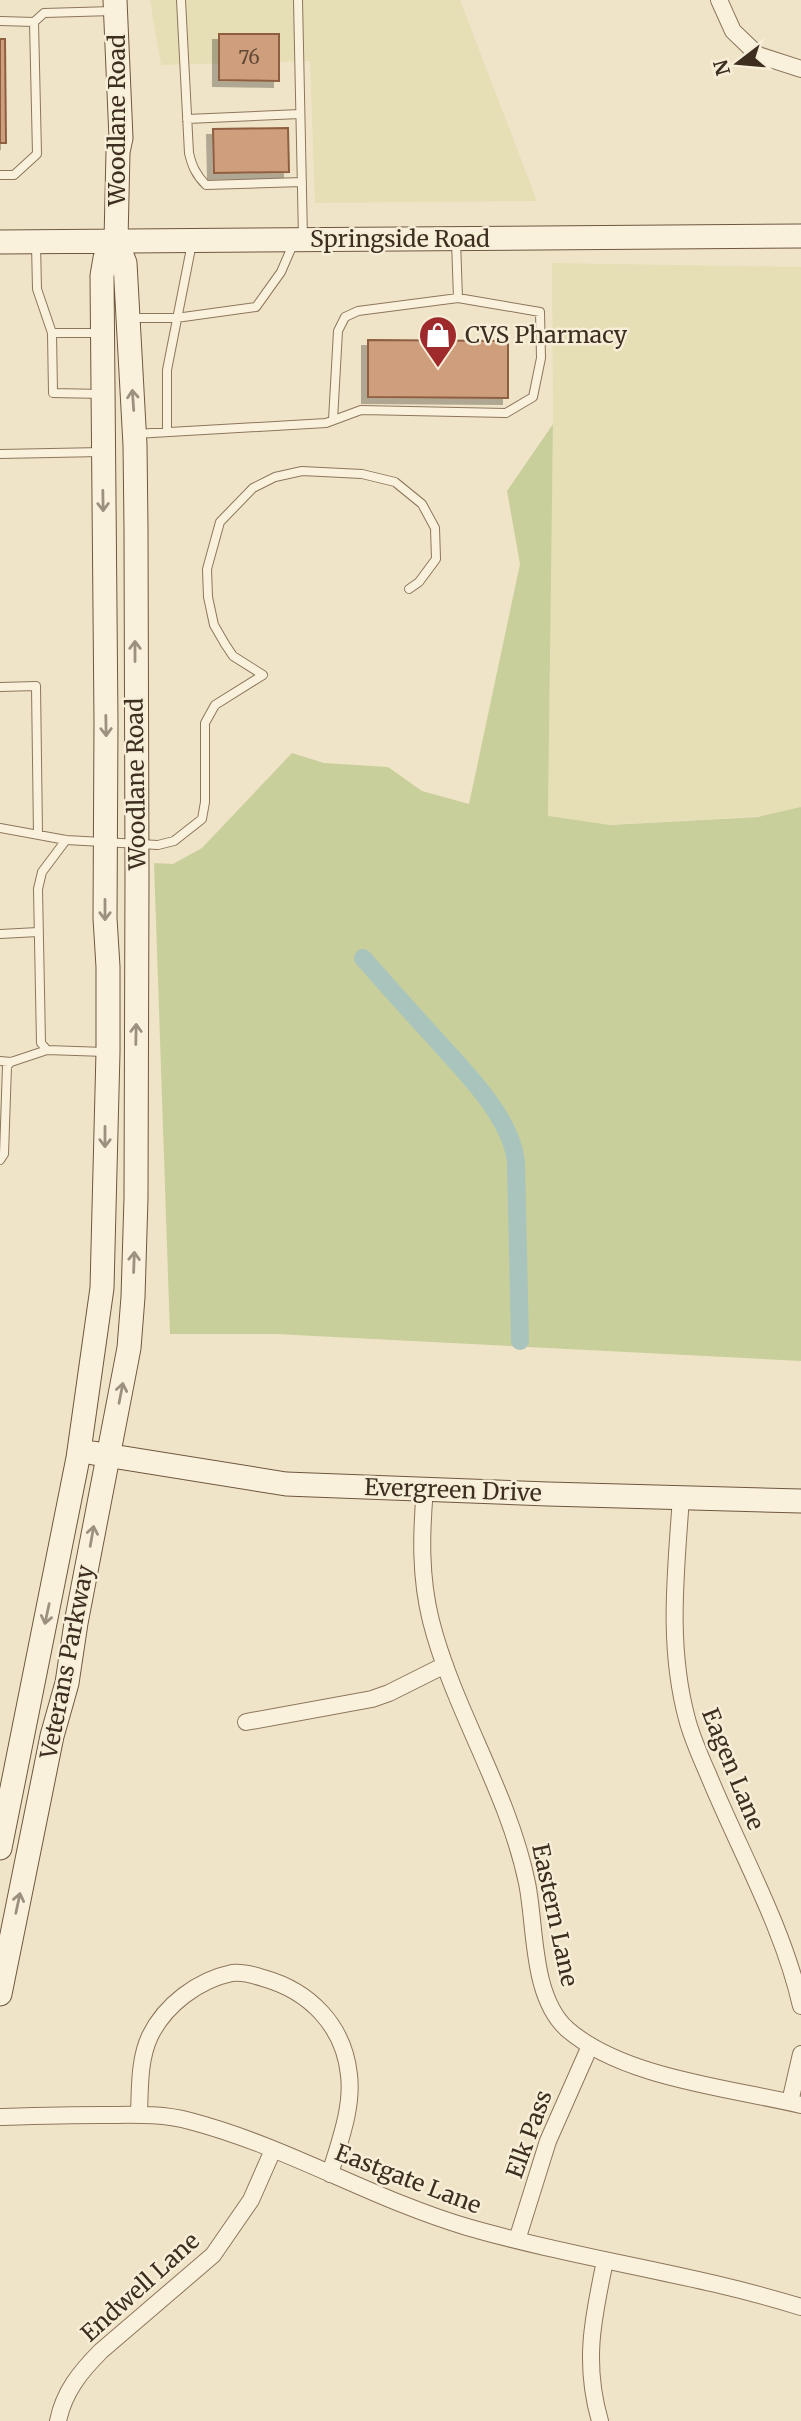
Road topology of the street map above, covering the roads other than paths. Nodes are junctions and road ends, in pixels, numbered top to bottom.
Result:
1 (181, 0) edge
2 (298, 0) edge
3 (719, 0) edge
4 (116, 6) edge
5 (0, 21) edge
6 (34, 22) junction
7 (801, 69) edge
8 (300, 114) junction
9 (187, 119) junction
10 (0, 175) edge
11 (302, 182) junction
12 (801, 236) edge
13 (456, 239) junction
14 (116, 240) junction
15 (299, 240) junction
16 (36, 241) junction
17 (193, 241) junction
18 (0, 242) edge
19 (458, 298) junction
20 (127, 318) junction
21 (176, 318) junction
22 (52, 333) junction
23 (103, 333) junction
24 (102, 394) junction
25 (333, 420) junction
26 (167, 430) junction
27 (135, 434) junction
28 (102, 452) junction
29 (0, 454) edge
30 (409, 589) dead end
31 (0, 687) edge
32 (0, 828) edge
33 (38, 834) junction
34 (66, 839) junction
35 (105, 842) junction
36 (137, 842) junction
37 (38, 932) junction
38 (0, 934) edge
39 (47, 1051) junction
40 (108, 1052) junction
41 (0, 1061) edge
42 (11, 1062) junction
43 (0, 1160) edge
44 (97, 1328) joint
45 (130, 1330) joint
46 (79, 1451) junction
47 (107, 1455) junction
48 (425, 1489) junction
49 (681, 1497) junction
50 (801, 1501) edge
51 (445, 1665) junction
52 (246, 1722) dead end
53 (0, 1848) edge
54 (0, 1994) edge
55 (801, 2006) edge
56 (590, 2046) junction
57 (801, 2054) edge
58 (796, 2104) edge
59 (139, 2114) junction
60 (0, 2117) edge
61 (273, 2150) junction
62 (330, 2174) junction
63 (517, 2240) junction
64 (605, 2261) junction
65 (801, 2307) edge
66 (58, 2421) edge
67 (600, 2421) edge

1 - 9 lane
2 - 8 lane
3 - 7 street
4 - 6 lane
4 - 14 main road, Woodlane Road
5 - 6 lane
6 - 10 lane
8 - 9 lane
8 - 11 lane
9 - 11 lane
11 - 15 lane
12 - 13 main road, Springside Road
13 - 15 main road, Springside Road
13 - 19 lane
14 - 16 main road, Springside Road
14 - 17 main road, Springside Road
14 - 20 main road, Woodlane Road
14 - 23 main road, Woodlane Road
15 - 17 main road, Springside Road
15 - 21 lane
16 - 18 main road, Springside Road
16 - 22 lane
17 - 21 lane
19 - 25 lane
19 - 25 lane
20 - 21 lane
27 -> 20 main road, Woodlane Road
21 - 26 lane
22 - 23 lane
22 - 24 lane
23 - 24 main road, Woodlane Road
24 - 28 main road, Woodlane Road
25 - 26 lane
26 - 27 lane
36 -> 27 main road, Woodlane Road
28 - 29 lane
28 -> 35 main road, Woodlane Road
30 - 36 lane
31 - 33 lane
32 - 33 lane
33 - 34 lane
34 - 35 lane
34 - 37 lane
35 - 36 lane
35 -> 40 main road, Woodlane Road
45 -> 36 main road, Woodlane Road
37 - 38 lane
37 - 39 lane
39 - 40 lane
39 - 42 lane
40 -> 44 main road, Woodlane Road
41 - 42 lane
42 - 43 lane
44 - 46 main road, Veterans Parkway
47 -> 45 main road, Veterans Parkway
46 - 47 main road, Evergreen Drive
46 -> 53 main road, Veterans Parkway
47 - 48 main road, Evergreen Drive
54 -> 47 main road, Veterans Parkway
48 - 49 main road, Evergreen Drive
48 - 51 street, Eastern Lane
49 - 50 main road, Evergreen Drive
49 - 55 street, Eagen Lane
51 - 52 street
51 - 56 street, Eastern Lane
56 - 58 street, Eastern Lane
56 - 63 street, Elk Pass
57 - 58 street
59 - 60 street, Eastgate Lane
59 - 61 street, Eastgate Lane
59 - 62 street
61 - 62 street, Eastgate Lane
61 - 66 street, Endwell Lane
62 - 63 street, Eastgate Lane
63 - 64 street, Eastgate Lane
64 - 65 street, Eastgate Lane
64 - 67 street

